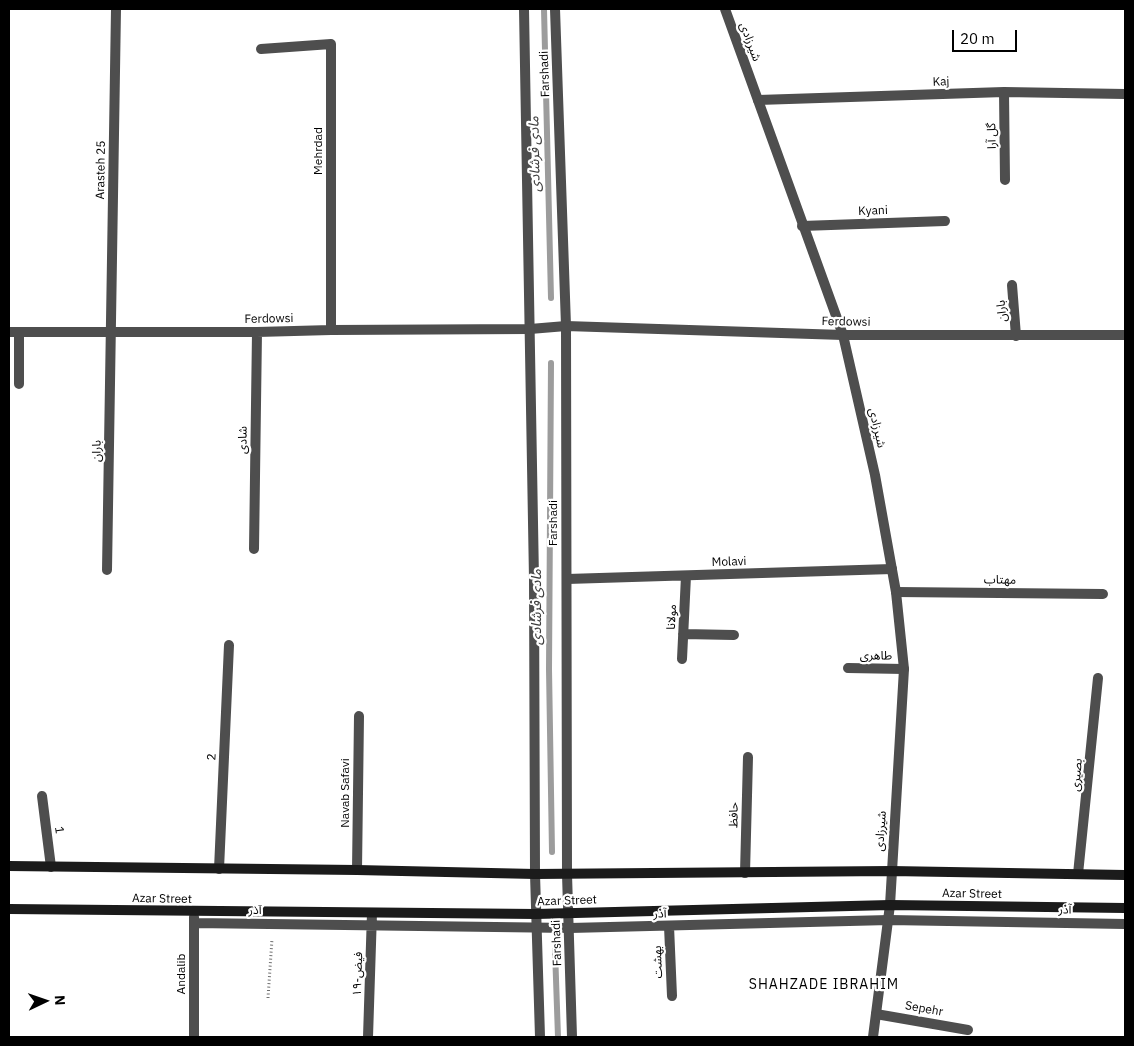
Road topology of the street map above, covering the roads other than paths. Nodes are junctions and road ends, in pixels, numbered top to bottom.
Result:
1 (116, 9) edge
2 (524, 9) edge
3 (555, 9) edge
4 (725, 9) edge
5 (261, 49) dead end
6 (1004, 92) junction
7 (1125, 94) edge
8 (758, 100) junction
9 (1005, 180) dead end
10 (945, 221) dead end
11 (802, 226) junction
12 (1012, 285) dead end
13 (566, 326) junction
14 (530, 329) junction
15 (331, 330) junction
16 (14, 332) edge
17 (111, 332) junction
18 (257, 332) junction
19 (843, 335) junction
20 (1125, 335) edge
21 (1016, 336) junction
22 (19, 384) dead end
23 (254, 549) dead end
24 (892, 569) junction
25 (107, 570) dead end
26 (686, 576) junction
27 (567, 580) junction
28 (896, 592) junction
29 (1103, 594) dead end
30 (683, 634) junction
31 (734, 635) dead end
32 (229, 645) dead end
33 (682, 659) dead end
34 (848, 668) dead end
35 (904, 669) junction
36 (1098, 678) dead end
37 (359, 716) dead end
38 (748, 757) dead end
39 (42, 796) dead end
40 (9, 866) edge
41 (51, 867) junction
42 (219, 869) junction
43 (357, 870) junction
44 (891, 871) junction
45 (745, 873) junction
46 (534, 874) junction
47 (567, 874) junction
48 (1078, 874) junction
49 (1125, 875) edge
50 (890, 905) junction
51 (757, 908) junction
52 (1125, 908) edge
53 (9, 909) edge
54 (195, 912) junction
55 (372, 913) junction
56 (568, 913) junction
57 (536, 914) junction
58 (889, 920) junction
59 (194, 923) junction
60 (757, 923) junction
61 (1125, 924) edge
62 (372, 925) junction
63 (669, 926) junction
64 (536, 927) junction
65 (570, 928) junction
66 (672, 996) dead end
67 (876, 1014) junction
68 (968, 1030) dead end
69 (194, 1037) edge
70 (368, 1037) edge
71 (540, 1037) edge
72 (572, 1037) edge
73 (873, 1037) edge

1 - 17 street, Arasteh 25
2 - 14 street, Farshadi
3 - 13 street, Farshadi
4 - 8 street, شیرزادی
5 - 15 street, Mehrdad
6 - 7 street, Kaj
6 - 8 street, Kaj
6 - 9 street, گل آرا
8 - 11 street, شیرزادی
10 - 11 street, Kyani
11 - 19 street, شیرزادی
12 - 21 street, باران
13 - 14 street, Ferdowsi
13 - 19 street, Ferdowsi
13 - 27 street, Farshadi
14 - 15 street, Ferdowsi
14 - 46 street, Farshadi
15 - 18 street, Ferdowsi
16 - 17 street, Ferdowsi
16 - 22 street
17 - 18 street, Ferdowsi
17 - 25 street, باران
18 - 23 street, شادی
19 - 21 street, Ferdowsi
19 - 24 street, شیرزادی
20 - 21 street, Ferdowsi
24 - 26 street, Molavi
24 - 28 street, شیرزادی
26 - 27 street, Molavi
26 - 30 street, مولانا
27 - 47 street, Farshadi
28 - 29 street, مهتاب
28 - 35 street, شیرزادی
30 - 31 street
30 - 33 street, مولانا
32 - 42 street, 2
34 - 35 street, طاهری
35 - 44 street, شیرزادی
36 - 48 street, بصیری
37 - 43 street, Navab Safavi
38 - 45 street, حافظ
39 - 41 street, 1
40 - 41 main road, Azar Street
41 - 42 main road, Azar Street
42 - 43 main road, Azar Street
43 - 46 main road, Azar Street
44 - 45 main road, Azar Street
44 - 48 main road, Azar Street
44 - 50 street, شیرزادی
45 - 47 main road, Azar Street
46 - 47 main road, Azar Street
46 - 57 street, Farshadi
47 - 56 street, Farshadi
48 - 49 main road, Azar Street
50 - 51 main road, Azar Street
50 - 52 main road, Azar Street
50 - 58 street, شیرزادی
51 - 56 main road, Azar Street
51 - 60 street
53 - 54 main road, Azar Street
54 - 55 main road, Azar Street
54 - 59 street, Andalib
55 - 57 main road, Azar Street
55 - 62 street, ۱۹-فیض
56 - 57 main road, Azar Street
56 - 65 street, Farshadi
57 - 64 street, Farshadi
58 - 60 street, آذر
58 - 61 street, آذر
58 - 67 street, شیرزادی
59 - 62 street, آذر
59 - 69 street, Andalib
60 - 63 street, آذر
62 - 64 street, آذر
62 - 70 street, ۱۹-فیض
63 - 65 street, آذر
63 - 66 street, بهشت
64 - 65 street, آذر
64 - 71 street, Farshadi
65 - 72 street, Farshadi
67 - 68 street, Sepehr
67 - 73 street, شیرزادی

